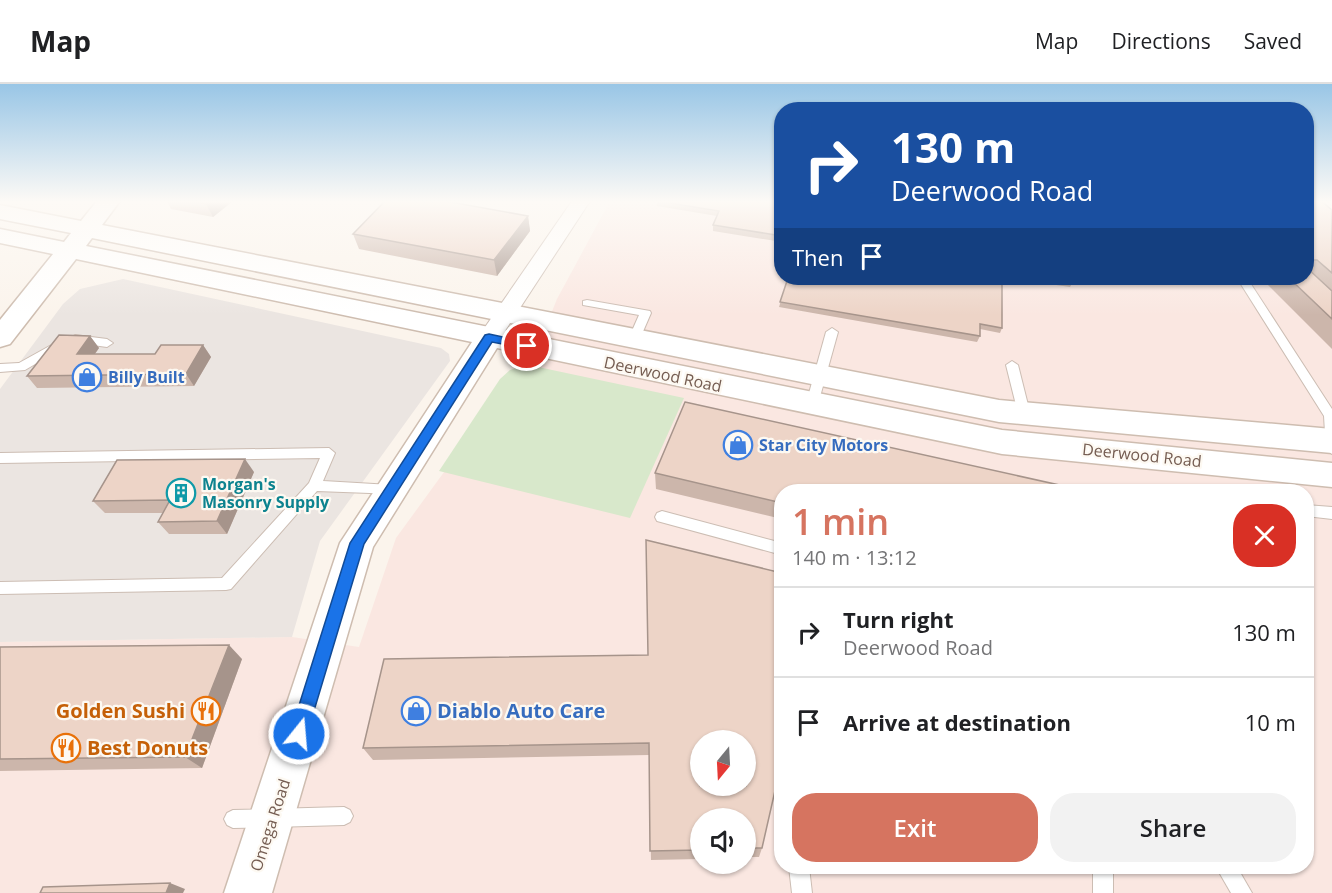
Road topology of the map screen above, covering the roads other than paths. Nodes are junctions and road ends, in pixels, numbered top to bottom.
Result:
1 (65, 238) edge
2 (64, 239) edge
3 (69, 239) edge
4 (556, 239) edge
5 (1246, 285) edge
6 (586, 303) dead end
7 (0, 304) edge
8 (497, 326) junction
9 (832, 332) dead end
10 (0, 338) edge
11 (634, 340) junction
12 (107, 343) dead end
13 (1012, 364) dead end
14 (0, 368) edge
15 (816, 391) junction
16 (1024, 413) junction
17 (1331, 444) edge
18 (0, 458) edge
19 (1332, 475) edge
20 (314, 486) junction
21 (391, 490) junction
22 (1314, 511) edge
23 (1332, 513) edge
24 (662, 517) dead end
25 (774, 547) edge
26 (0, 588) edge
27 (344, 816) dead end
28 (233, 819) dead end
29 (273, 819) junction
30 (800, 874) edge
31 (1103, 874) edge
32 (1230, 874) edge
33 (248, 893) edge
34 (802, 893) edge
35 (1103, 893) edge
36 (1242, 893) edge

1 - 10 street
2 - 7 street
3 - 8 street, Deerwood Road
4 - 8 street
5 - 17 lane
6 - 11 lane
8 - 11 street, Deerwood Road
8 - 15 street, Deerwood Road
8 - 21 street, Omega Road
9 - 15 lane
11 - 15 street, Deerwood Road
12 - 14 lane
13 - 16 lane
15 - 16 street, Deerwood Road
15 - 19 street, Deerwood Road
16 - 17 street, Deerwood Road
18 - 20 lane
20 - 21 lane
20 - 26 lane
21 - 29 street, Omega Road
22 - 23 lane
24 - 25 lane
27 - 29 lane
28 - 29 lane
29 - 33 street, Omega Road
30 - 34 lane
31 - 35 lane
32 - 36 lane

